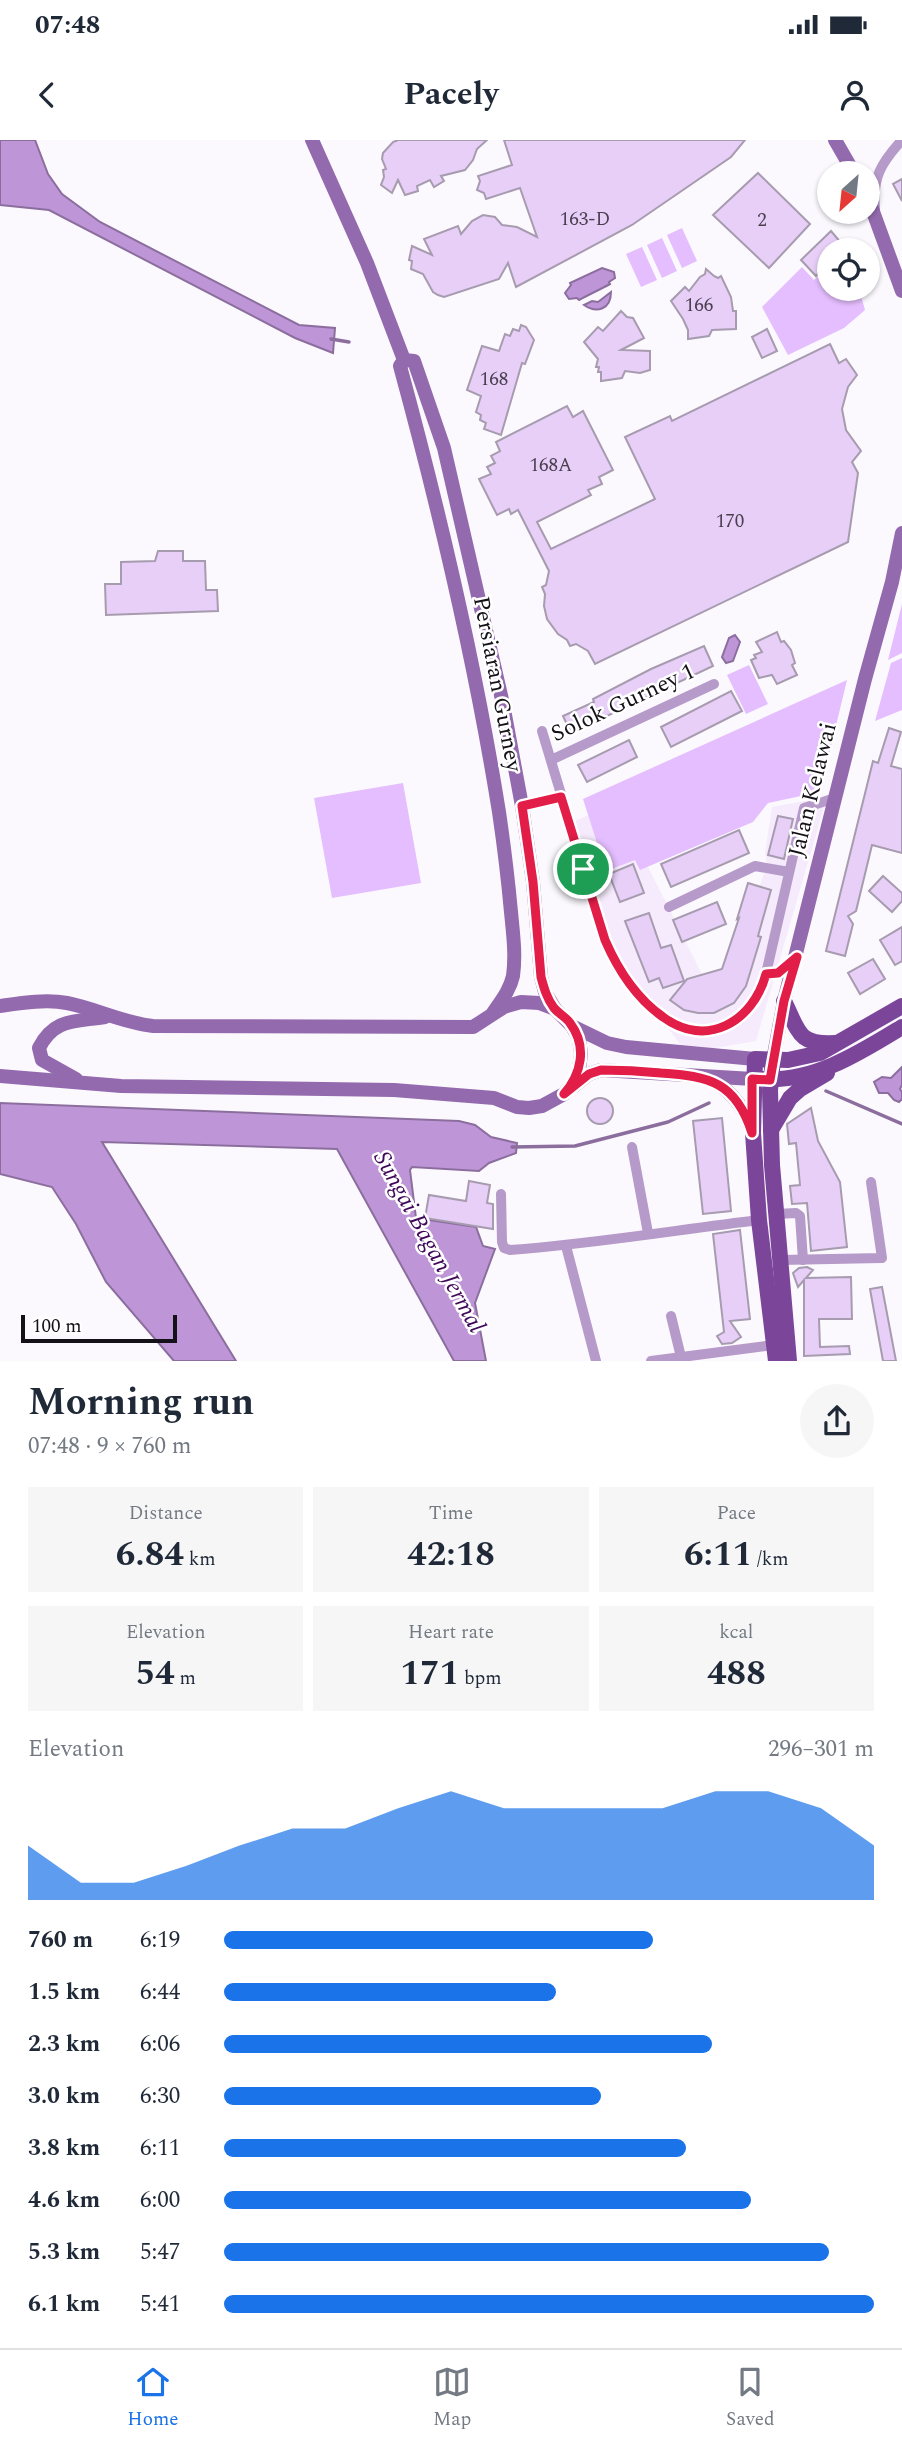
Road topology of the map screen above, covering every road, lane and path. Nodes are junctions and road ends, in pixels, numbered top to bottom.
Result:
1 (312, 140) edge
2 (835, 140) edge
3 (902, 140) edge
4 (847, 161) edge
5 (880, 171) edge
6 (879, 224) edge
7 (902, 291) edge
8 (404, 360) junction
9 (444, 448) junction
10 (424, 453) junction
11 (902, 533) edge
12 (714, 684) dead end
13 (542, 731) dead end
14 (551, 760) junction
15 (561, 797) junction
16 (835, 798) junction
17 (522, 806) junction
18 (789, 872) junction
19 (668, 907) dead end
20 (797, 957) junction
21 (766, 974) junction
22 (784, 1001) junction
23 (0, 1006) edge
24 (902, 1006) edge
25 (555, 1009) junction
26 (110, 1017) junction
27 (490, 1017) junction
28 (572, 1026) junction
29 (902, 1027) edge
30 (842, 1042) junction
31 (755, 1059) junction
32 (773, 1060) junction
33 (843, 1061) junction
34 (696, 1075) junction
35 (0, 1076) edge
36 (752, 1079) junction
37 (770, 1080) junction
38 (121, 1086) junction
39 (564, 1094) junction
40 (771, 1130) junction
41 (752, 1133) junction
42 (632, 1147) dead end
43 (871, 1182) dead end
44 (501, 1194) dead end
45 (777, 1214) junction
46 (759, 1220) junction
47 (648, 1233) junction
48 (566, 1246) junction
49 (780, 1260) junction
50 (803, 1260) junction
51 (671, 1317) dead end
52 (775, 1353) edge
53 (681, 1357) junction
54 (596, 1361) edge
55 (651, 1361) edge
56 (789, 1361) edge

1 - 8 main road, Persiaran Gurney
2 - 4 main road
3 - 5 street
6 - 7 main road
8 - 9 main road, Persiaran Gurney
8 - 10 main road, Persiaran Gurney
9 - 10 main road
9 - 17 main road, Persiaran Gurney
10 - 27 main road, Persiaran Gurney
11 - 16 main road, Jalan Kelawai
12 - 14 street, Solok Gurney 1
13 - 14 street, Solok Gurney 1
14 - 15 street, Solok Gurney 1
15 - 17 street
15 - 21 street, Solok Gurney 1
16 - 18 street, Solok Gurney 1
16 - 20 main road, Jalan Kelawai
17 - 25 main road, Persiaran Gurney
18 - 19 street
18 - 21 street, Solok Gurney 1
20 - 21 street
20 - 22 main road, Jalan Kelawai
22 - 30 main road
22 - 32 main road, Jalan Kelawai
23 - 26 main road
24 - 30 main road
25 - 27 main road
25 - 28 main road
26 - 27 main road
26 - 38 main road
28 - 31 main road
28 - 39 main road
29 - 33 main road
30 - 32 main road
31 - 32 main road
31 - 36 main road
32 - 37 main road
33 - 37 main road
33 - 40 main road
34 - 36 main road
34 - 39 main road
34 - 41 main road
35 - 38 main road
36 - 37 main road
36 - 41 main road
37 - 40 main road
38 - 39 main road
40 - 45 main road
41 - 46 main road
42 - 47 street
43 - 50 street
44 - 48 street
45 - 49 main road
45 - 50 street
46 - 47 street
46 - 52 main road
47 - 48 street
48 - 54 street
49 - 50 street
49 - 56 main road
51 - 53 street
52 - 53 street
53 - 55 street

